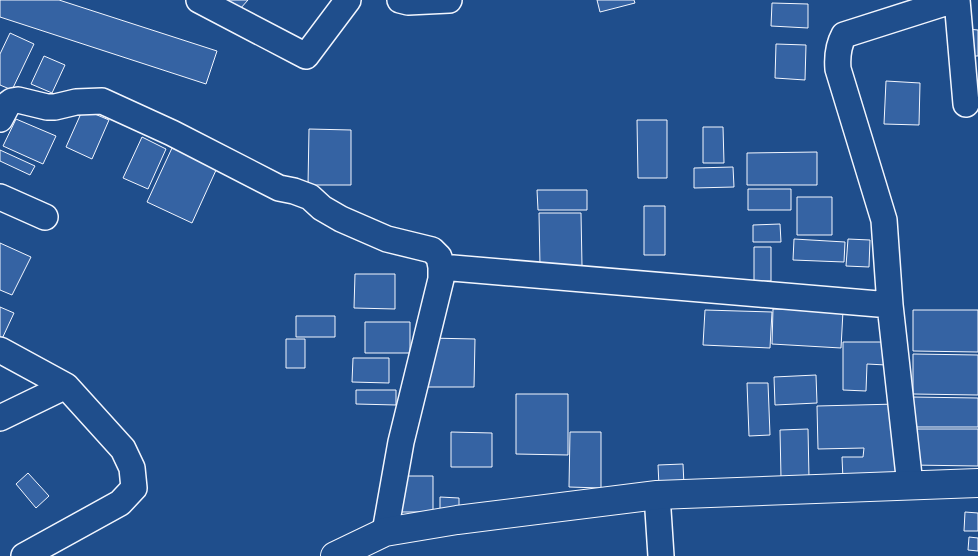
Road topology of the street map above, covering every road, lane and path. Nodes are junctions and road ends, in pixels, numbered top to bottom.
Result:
1 (198, 0) edge
2 (348, 0) edge
3 (400, 0) edge
4 (449, 0) edge
5 (956, 0) edge
6 (966, 104) dead end
7 (0, 119) edge
8 (0, 198) edge
9 (45, 217) dead end
10 (442, 267) junction
11 (890, 305) junction
12 (0, 350) edge
13 (66, 386) junction
14 (0, 418) edge
15 (978, 483) edge
16 (910, 485) junction
17 (657, 495) junction
18 (385, 532) junction
19 (24, 556) edge
20 (336, 556) edge
21 (661, 556) edge

1 - 2 street
3 - 4 street
5 - 6 street
5 - 11 street
7 - 10 street
8 - 9 street
10 - 11 street
10 - 18 street
11 - 16 street
12 - 13 street
13 - 14 street
13 - 19 street
15 - 16 street
16 - 17 street
17 - 18 street
17 - 21 street
18 - 20 street

